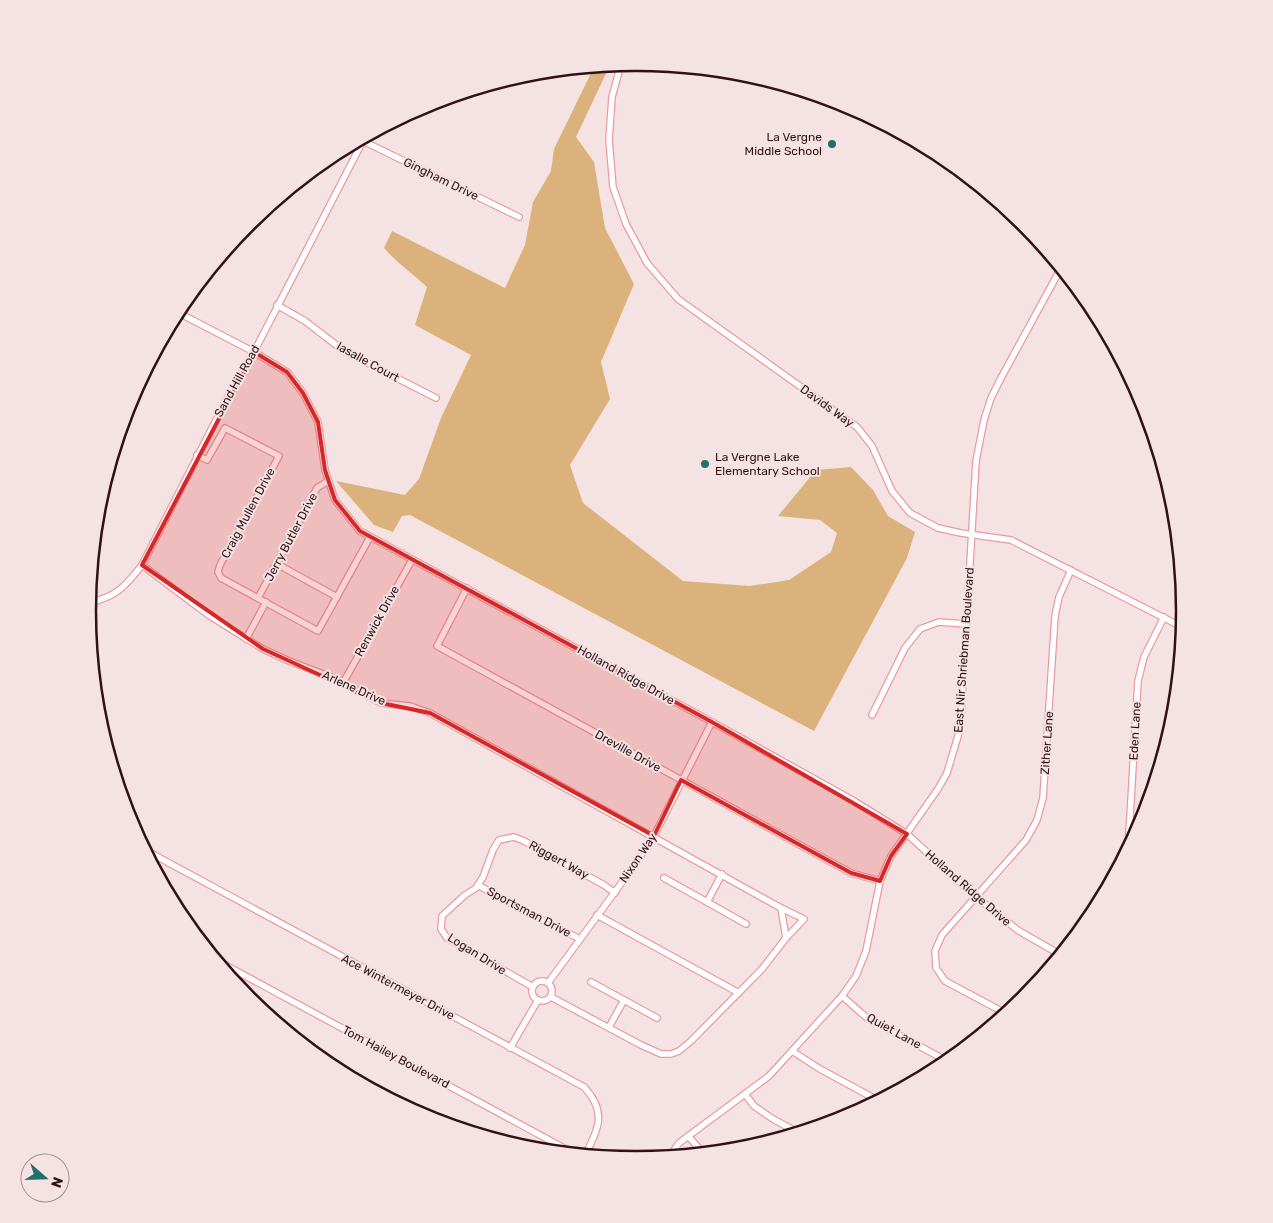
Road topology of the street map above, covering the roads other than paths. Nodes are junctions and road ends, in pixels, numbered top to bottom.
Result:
1 (619, 71) edge
2 (370, 142) edge
3 (359, 148) edge
4 (519, 217) dead end
5 (1058, 275) edge
6 (277, 305) junction
7 (184, 316) edge
8 (254, 352) junction
9 (436, 398) dead end
10 (197, 455) junction
11 (328, 481) junction
12 (972, 534) junction
13 (370, 536) junction
14 (412, 560) junction
15 (277, 564) junction
16 (142, 565) junction
17 (1071, 570) junction
18 (467, 588) junction
19 (337, 596) junction
20 (258, 598) junction
21 (96, 601) edge
22 (266, 602) junction
23 (1164, 617) junction
24 (966, 624) junction
25 (1177, 624) edge
26 (246, 639) junction
27 (343, 683) junction
28 (872, 714) dead end
29 (712, 722) junction
30 (681, 780) junction
31 (1129, 833) edge
32 (907, 834) junction
33 (654, 836) junction
34 (500, 840) joint
35 (155, 855) edge
36 (722, 874) junction
37 (664, 878) dead end
38 (880, 881) junction
39 (478, 884) junction
40 (615, 893) junction
41 (976, 897) junction
42 (707, 902) junction
43 (781, 908) junction
44 (597, 915) junction
45 (746, 924) dead end
46 (786, 938) junction
47 (580, 939) junction
48 (1056, 952) edge
49 (229, 967) edge
50 (591, 982) dead end
51 (548, 983) junction
52 (534, 987) junction
53 (739, 992) junction
54 (842, 996) junction
55 (551, 997) junction
56 (538, 1000) junction
57 (624, 1000) junction
58 (1001, 1011) edge
59 (657, 1018) dead end
60 (609, 1027) junction
61 (510, 1048) junction
62 (792, 1050) junction
63 (941, 1058) edge
64 (745, 1094) junction
65 (872, 1097) edge
66 (791, 1129) edge
67 (688, 1136) junction
68 (560, 1146) edge
69 (699, 1148) edge
70 (588, 1150) edge
71 (673, 1151) edge

1 - 12 street, Davids Way
2 - 4 street, Gingham Drive
3 - 6 street, Sand Hill Road
5 - 12 street, East Nir Shriebman Boulevard
6 - 8 street, Sand Hill Road
6 - 9 street, lasalle Court
7 - 8 street, Holland Ridge Drive
8 - 10 street, Sand Hill Road
8 - 11 street, Holland Ridge Drive
10 - 16 street, Sand Hill Road
10 - 20 street, Craig Mullen Drive
11 - 13 street, Holland Ridge Drive
11 - 15 street, Jerry Butler Drive
12 - 17 street, Davids Way
12 - 24 street, East Nir Shriebman Boulevard
13 - 14 street, Holland Ridge Drive
13 - 19 street
14 - 18 street, Holland Ridge Drive
14 - 27 street, Renwick Drive
15 - 19 street
15 - 20 street, Jerry Butler Drive
16 - 21 street, Sand Hill Road
16 - 26 street, Arlene Drive
17 - 23 street, Davids Way
17 - 41 street, Zither Lane
18 - 29 street, Holland Ridge Drive
18 - 30 street, Dreville Drive
19 - 22 street, Craig Mullen Drive
20 - 22 street, Craig Mullen Drive
22 - 26 street
23 - 25 street, Davids Way
23 - 31 street, Eden Lane
24 - 28 street
24 - 32 street, East Nir Shriebman Boulevard
26 - 27 street, Arlene Drive
27 - 33 street, Arlene Drive
29 - 30 street, Nixon Way
29 - 32 street, Holland Ridge Drive
30 - 33 street, Nixon Way
30 - 38 street, Dreville Drive
32 - 38 street, East Nir Shriebman Boulevard
32 - 41 street, Holland Ridge Drive
33 - 36 street, Arlene Drive
33 - 40 street, Nixon Way
34 - 39 street, Logan Drive
34 - 40 street, Riggert Way
35 - 61 street, Ace Wintermeyer Drive
36 - 42 street
36 - 43 street, Arlene Drive
37 - 42 street
38 - 54 street, East Nir Shriebman Boulevard
39 - 47 street, Sportsman Drive
39 - 52 street, Logan Drive
40 - 44 street, Nixon Way
41 - 48 street, Holland Ridge Drive
41 - 58 street, Zither Lane
42 - 45 street
43 - 46 street
43 - 46 street, Arlene Drive
44 - 47 street, Nixon Way
44 - 53 street
46 - 53 street
47 - 51 street, Nixon Way
49 - 68 street, Tom Hailey Boulevard
50 - 57 street
51 - 52 street
51 - 55 street
52 - 56 street
53 - 60 street
54 - 62 street, East Nir Shriebman Boulevard
54 - 63 street, Quiet Lane
55 - 56 street
55 - 60 street
56 - 61 street
57 - 59 street
57 - 60 street
61 - 70 street, Ace Wintermeyer Drive
62 - 64 street, East Nir Shriebman Boulevard
62 - 65 street
64 - 66 street
64 - 67 street, East Nir Shriebman Boulevard
67 - 69 street
67 - 71 street, East Nir Shriebman Boulevard

